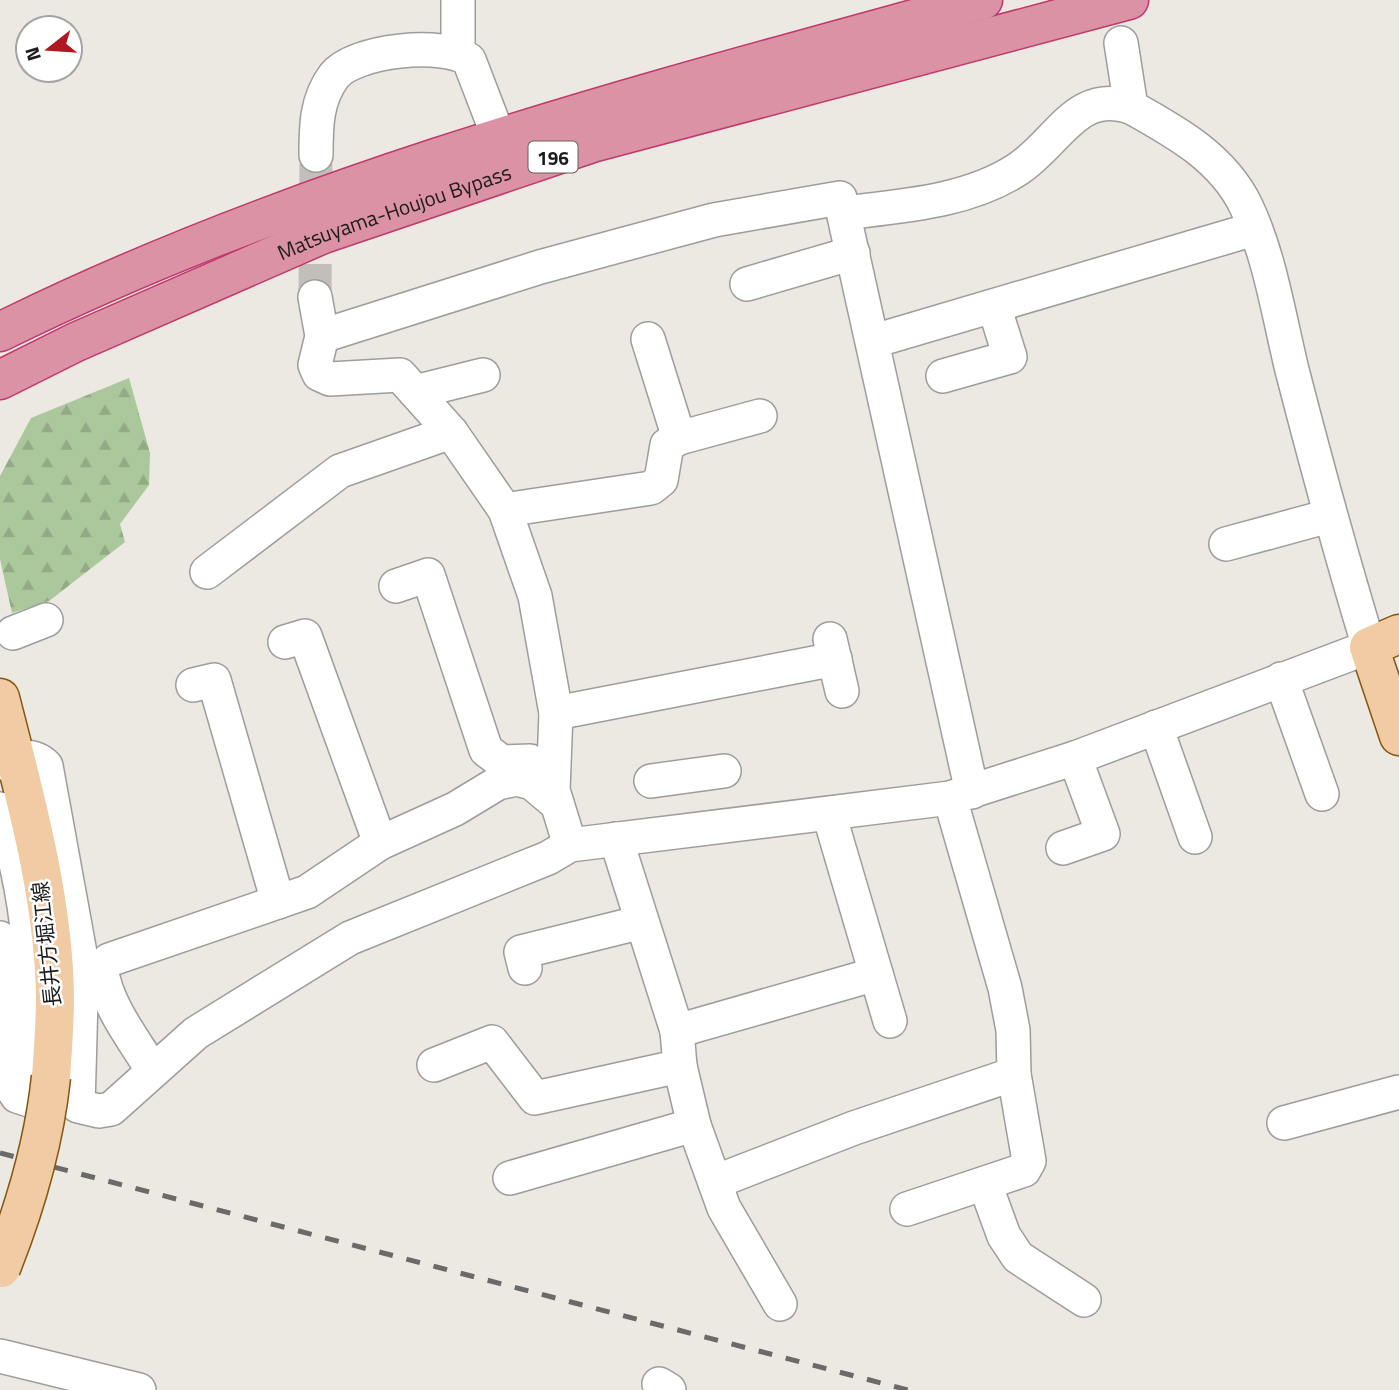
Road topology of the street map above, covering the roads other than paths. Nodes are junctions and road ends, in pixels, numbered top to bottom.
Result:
1 (458, 0) edge
2 (983, 0) edge
3 (1129, 0) edge
4 (1121, 43) dead end
5 (458, 52) junction
6 (1131, 107) junction
7 (499, 138) junction
8 (316, 155) tunnel mouth
9 (844, 213) junction
10 (1254, 229) junction
11 (853, 253) junction
12 (747, 284) dead end
13 (315, 297) tunnel mouth
14 (994, 306) junction
15 (0, 332) edge
16 (322, 336) junction
17 (648, 339) dead end
18 (874, 341) junction
19 (482, 375) dead end
20 (943, 376) dead end
21 (0, 380) edge
22 (415, 392) junction
23 (760, 416) dead end
24 (451, 432) junction
25 (679, 438) junction
26 (505, 510) junction
27 (1329, 516) junction
28 (1226, 544) dead end
29 (206, 571) dead end
30 (396, 586) dead end
31 (46, 620) dead end
32 (13, 632) dead end
33 (1384, 641) edge
34 (285, 642) dead end
35 (835, 662) dead end
36 (1281, 679) junction
37 (193, 685) dead end
38 (0, 698) edge
39 (556, 713) junction
40 (1156, 727) junction
41 (1399, 736) edge
42 (1075, 758) junction
43 (8, 760) edge
44 (651, 781) dead end
45 (556, 790) junction
46 (1322, 794) dead end
47 (961, 795) junction
48 (0, 809) edge
49 (829, 814) junction
50 (704, 829) junction
51 (1196, 836) dead end
52 (616, 839) junction
53 (380, 843) junction
54 (570, 845) junction
55 (1063, 848) dead end
56 (278, 902) junction
57 (642, 922) junction
58 (0, 938) edge
59 (526, 968) dead end
60 (876, 974) junction
61 (890, 1021) dead end
62 (677, 1031) junction
63 (434, 1065) dead end
64 (680, 1066) junction
65 (153, 1071) junction
66 (1014, 1074) junction
67 (41, 1088) junction
68 (1399, 1092) edge
69 (78, 1106) junction
70 (1283, 1120) dead end
71 (694, 1125) junction
72 (510, 1178) dead end
73 (715, 1182) junction
74 (985, 1184) junction
75 (907, 1209) dead end
76 (1, 1269) edge
77 (1084, 1300) dead end
78 (780, 1304) dead end
79 (0, 1356) edge
80 (139, 1390) edge

1 - 5 street
2 - 7 highway, Matsuyama-Houjou Bypass / 196
3 - 21 highway, Matsuyama-Houjou Bypass / 196
4 - 6 street
5 - 7 street
5 - 8 street
6 - 9 street
6 - 10 street
7 - 15 highway, Matsuyama-Houjou Bypass / 196
9 - 11 street
9 - 16 street
10 - 14 street
10 - 27 street
11 - 12 street
11 - 18 street
13 - 16 street
14 - 18 street
14 - 20 street
16 - 22 street
17 - 25 street
18 - 47 street
19 - 22 street
22 - 24 street
23 - 25 street
24 - 26 street
24 - 29 street
25 - 26 street
26 - 39 street
27 - 28 street
27 - 33 street
30 - 45 street
31 - 32 street
33 - 36 street
33 - 41 main road
34 - 53 street
35 - 39 street
36 - 40 street
36 - 46 street
37 - 56 street
38 - 43 main road, 長井方堀江線
39 - 45 street
40 - 42 street
40 - 51 street
42 - 47 street
42 - 55 street
43 - 67 main road, 長井方堀江線
43 - 69 street
44 - 50 street
45 - 53 street
45 - 54 street
47 - 49 street
47 - 66 street
48 - 67 street
49 - 50 street
49 - 60 street
50 - 52 street
52 - 54 street
52 - 57 street
53 - 56 street
54 - 65 street
56 - 65 street
57 - 59 street
57 - 62 street
58 - 67 street
60 - 61 street
60 - 62 street
62 - 64 street
63 - 64 street
64 - 71 street
65 - 69 street
66 - 73 street
66 - 74 street
67 - 69 street
67 - 76 main road, 長井方堀江線, bridge
68 - 70 street
71 - 72 street
71 - 73 street
73 - 78 street
74 - 75 street
74 - 77 street
79 - 80 street

